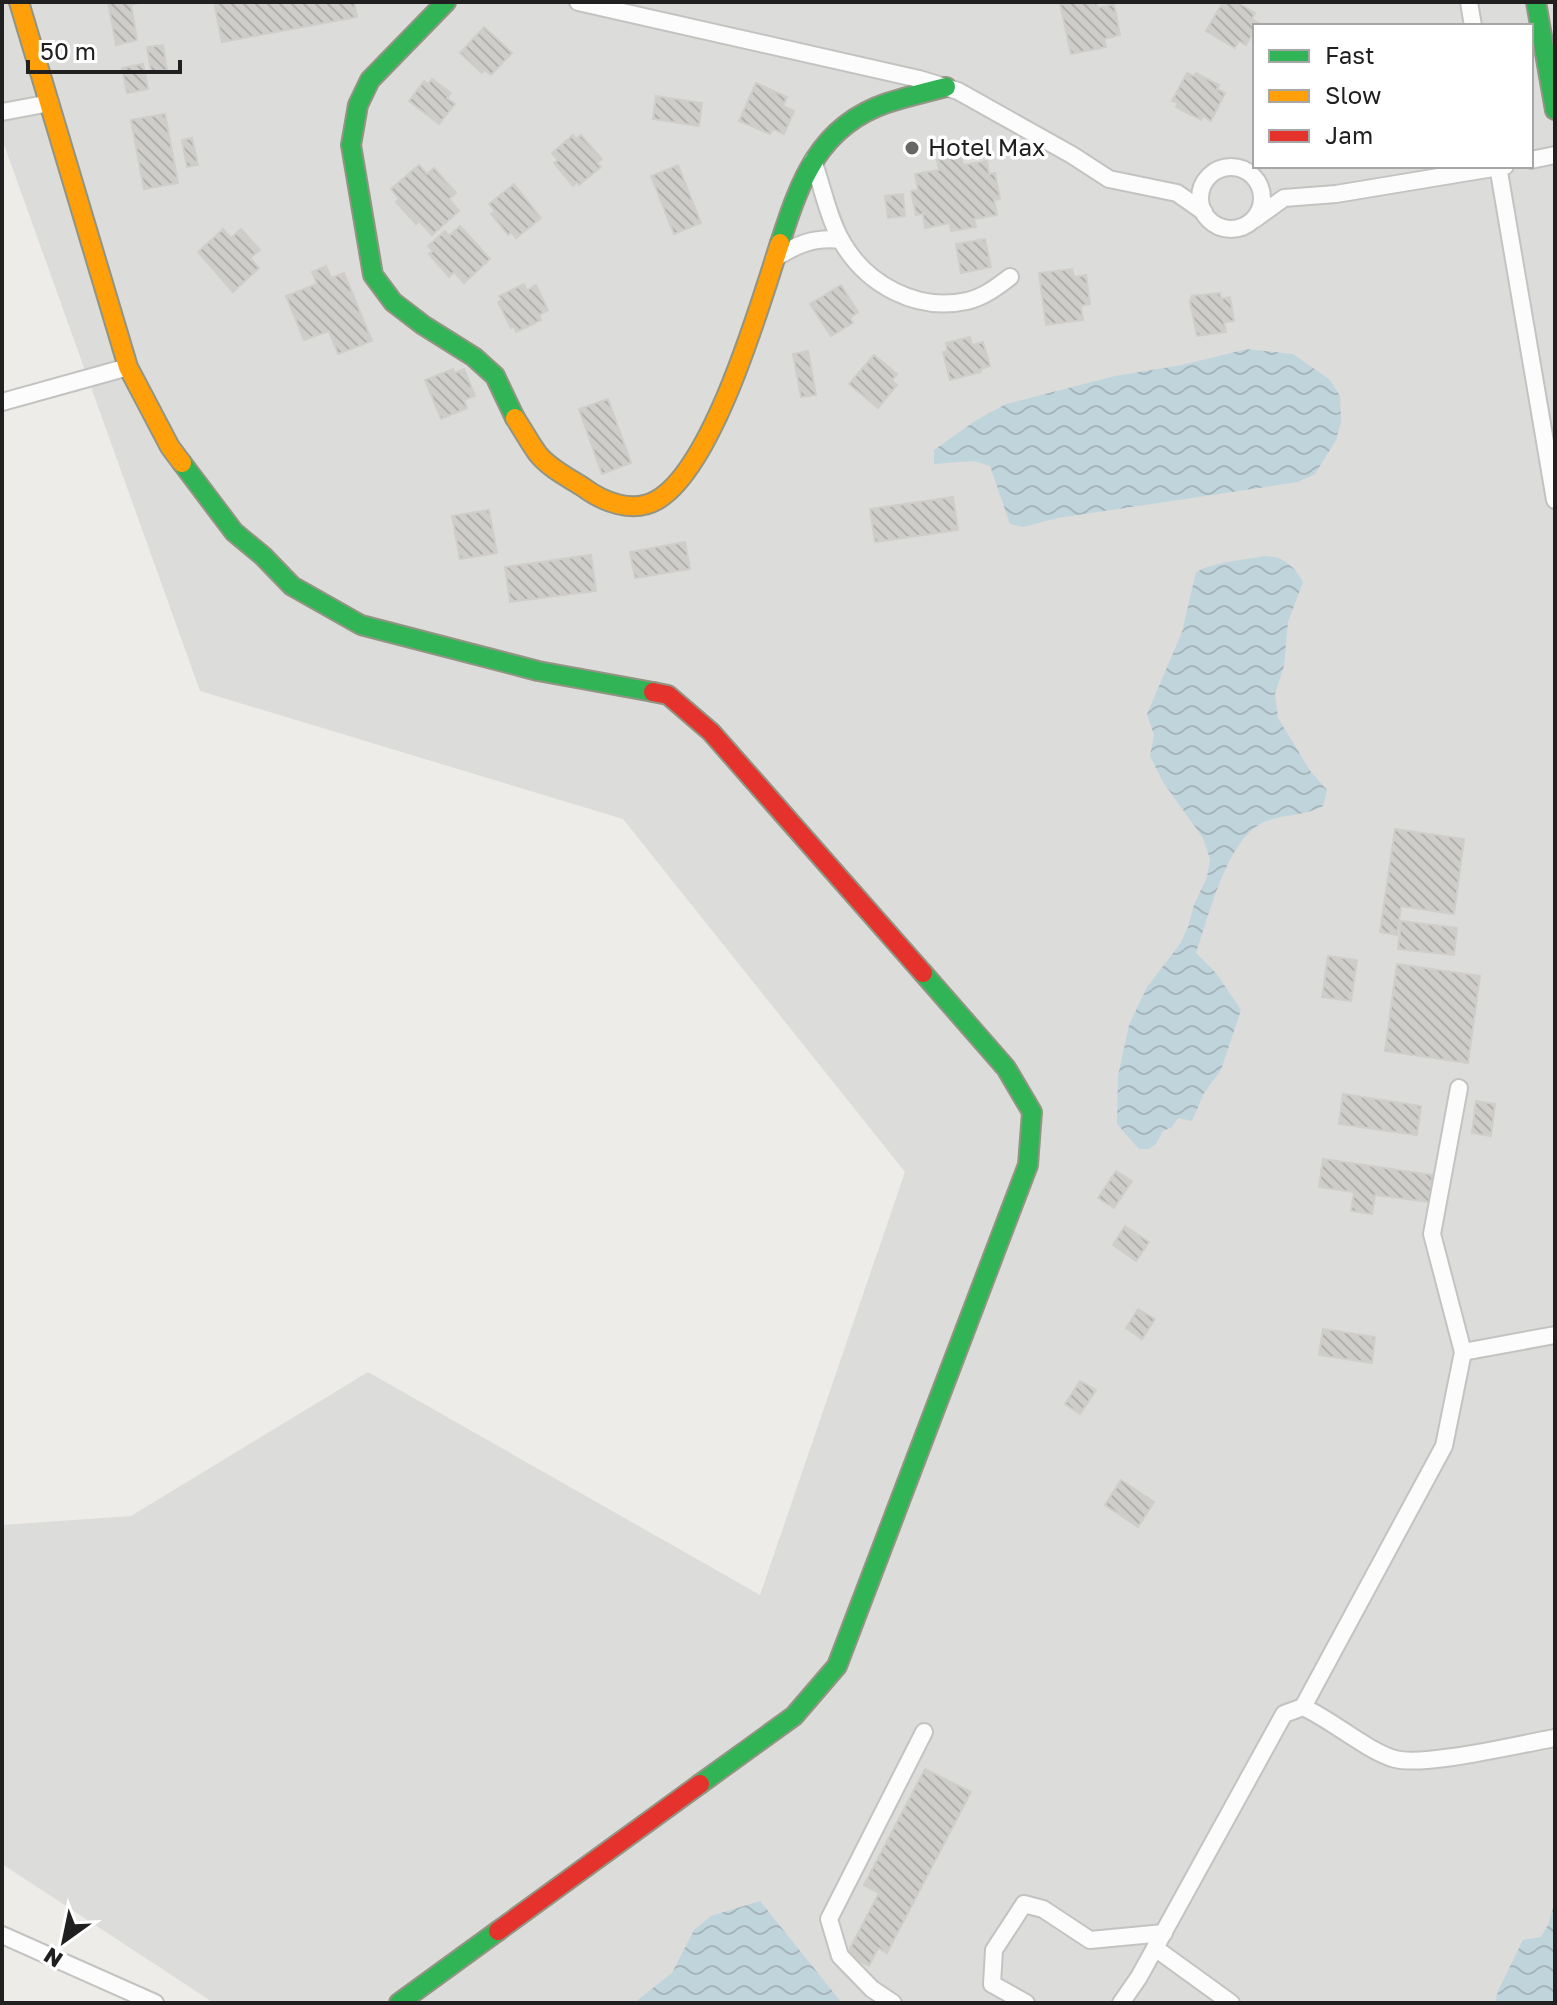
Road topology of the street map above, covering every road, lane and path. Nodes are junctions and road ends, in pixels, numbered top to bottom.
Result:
1 (19, 2) edge
2 (446, 2) edge
3 (578, 2) edge
4 (1469, 2) edge
5 (1536, 2) edge
6 (1473, 24) edge
7 (946, 87) junction
8 (50, 103) junction
9 (1555, 110) edge
10 (2, 112) edge
11 (1555, 155) edge
12 (813, 160) junction
13 (1533, 160) edge
14 (1494, 168) edge
15 (1500, 168) edge
16 (1257, 181) junction
17 (1205, 182) junction
18 (1177, 193) junction
19 (1284, 198) junction
20 (1204, 212) junction
21 (1255, 219) junction
22 (841, 240) junction
23 (774, 259) junction
24 (1010, 277) dead end
25 (128, 367) junction
26 (2, 402) edge
27 (1555, 500) edge
28 (1459, 1088) dead end
29 (1555, 1335) edge
30 (1463, 1352) junction
31 (1303, 1707) junction
32 (924, 1732) dead end
33 (1555, 1738) edge
34 (1164, 1933) junction
35 (2, 1935) edge
36 (1155, 1948) junction
37 (155, 2003) edge
38 (399, 2003) edge
39 (893, 2003) edge
40 (1026, 2003) edge
41 (1121, 2003) edge
42 (1231, 2003) edge

1 - 8 street
2 - 23 street
3 - 7 street
4 - 6 street
5 - 9 street
7 - 12 street
7 - 18 street
8 - 10 street
8 - 25 street
11 - 13 street
12 - 22 street
12 - 23 street
14 - 19 street
15 - 27 street
16 - 17 street
16 - 19 street
16 - 21 street
17 - 18 street
17 - 20 street
18 - 20 street
19 - 21 street
20 - 21 street
22 - 23 street
22 - 24 street
25 - 26 street
25 - 38 street
28 - 30 street
29 - 30 street
30 - 31 street
31 - 33 street
31 - 34 street
32 - 39 street
34 - 36 street
34 - 40 street
35 - 37 street
36 - 41 street
36 - 42 street

